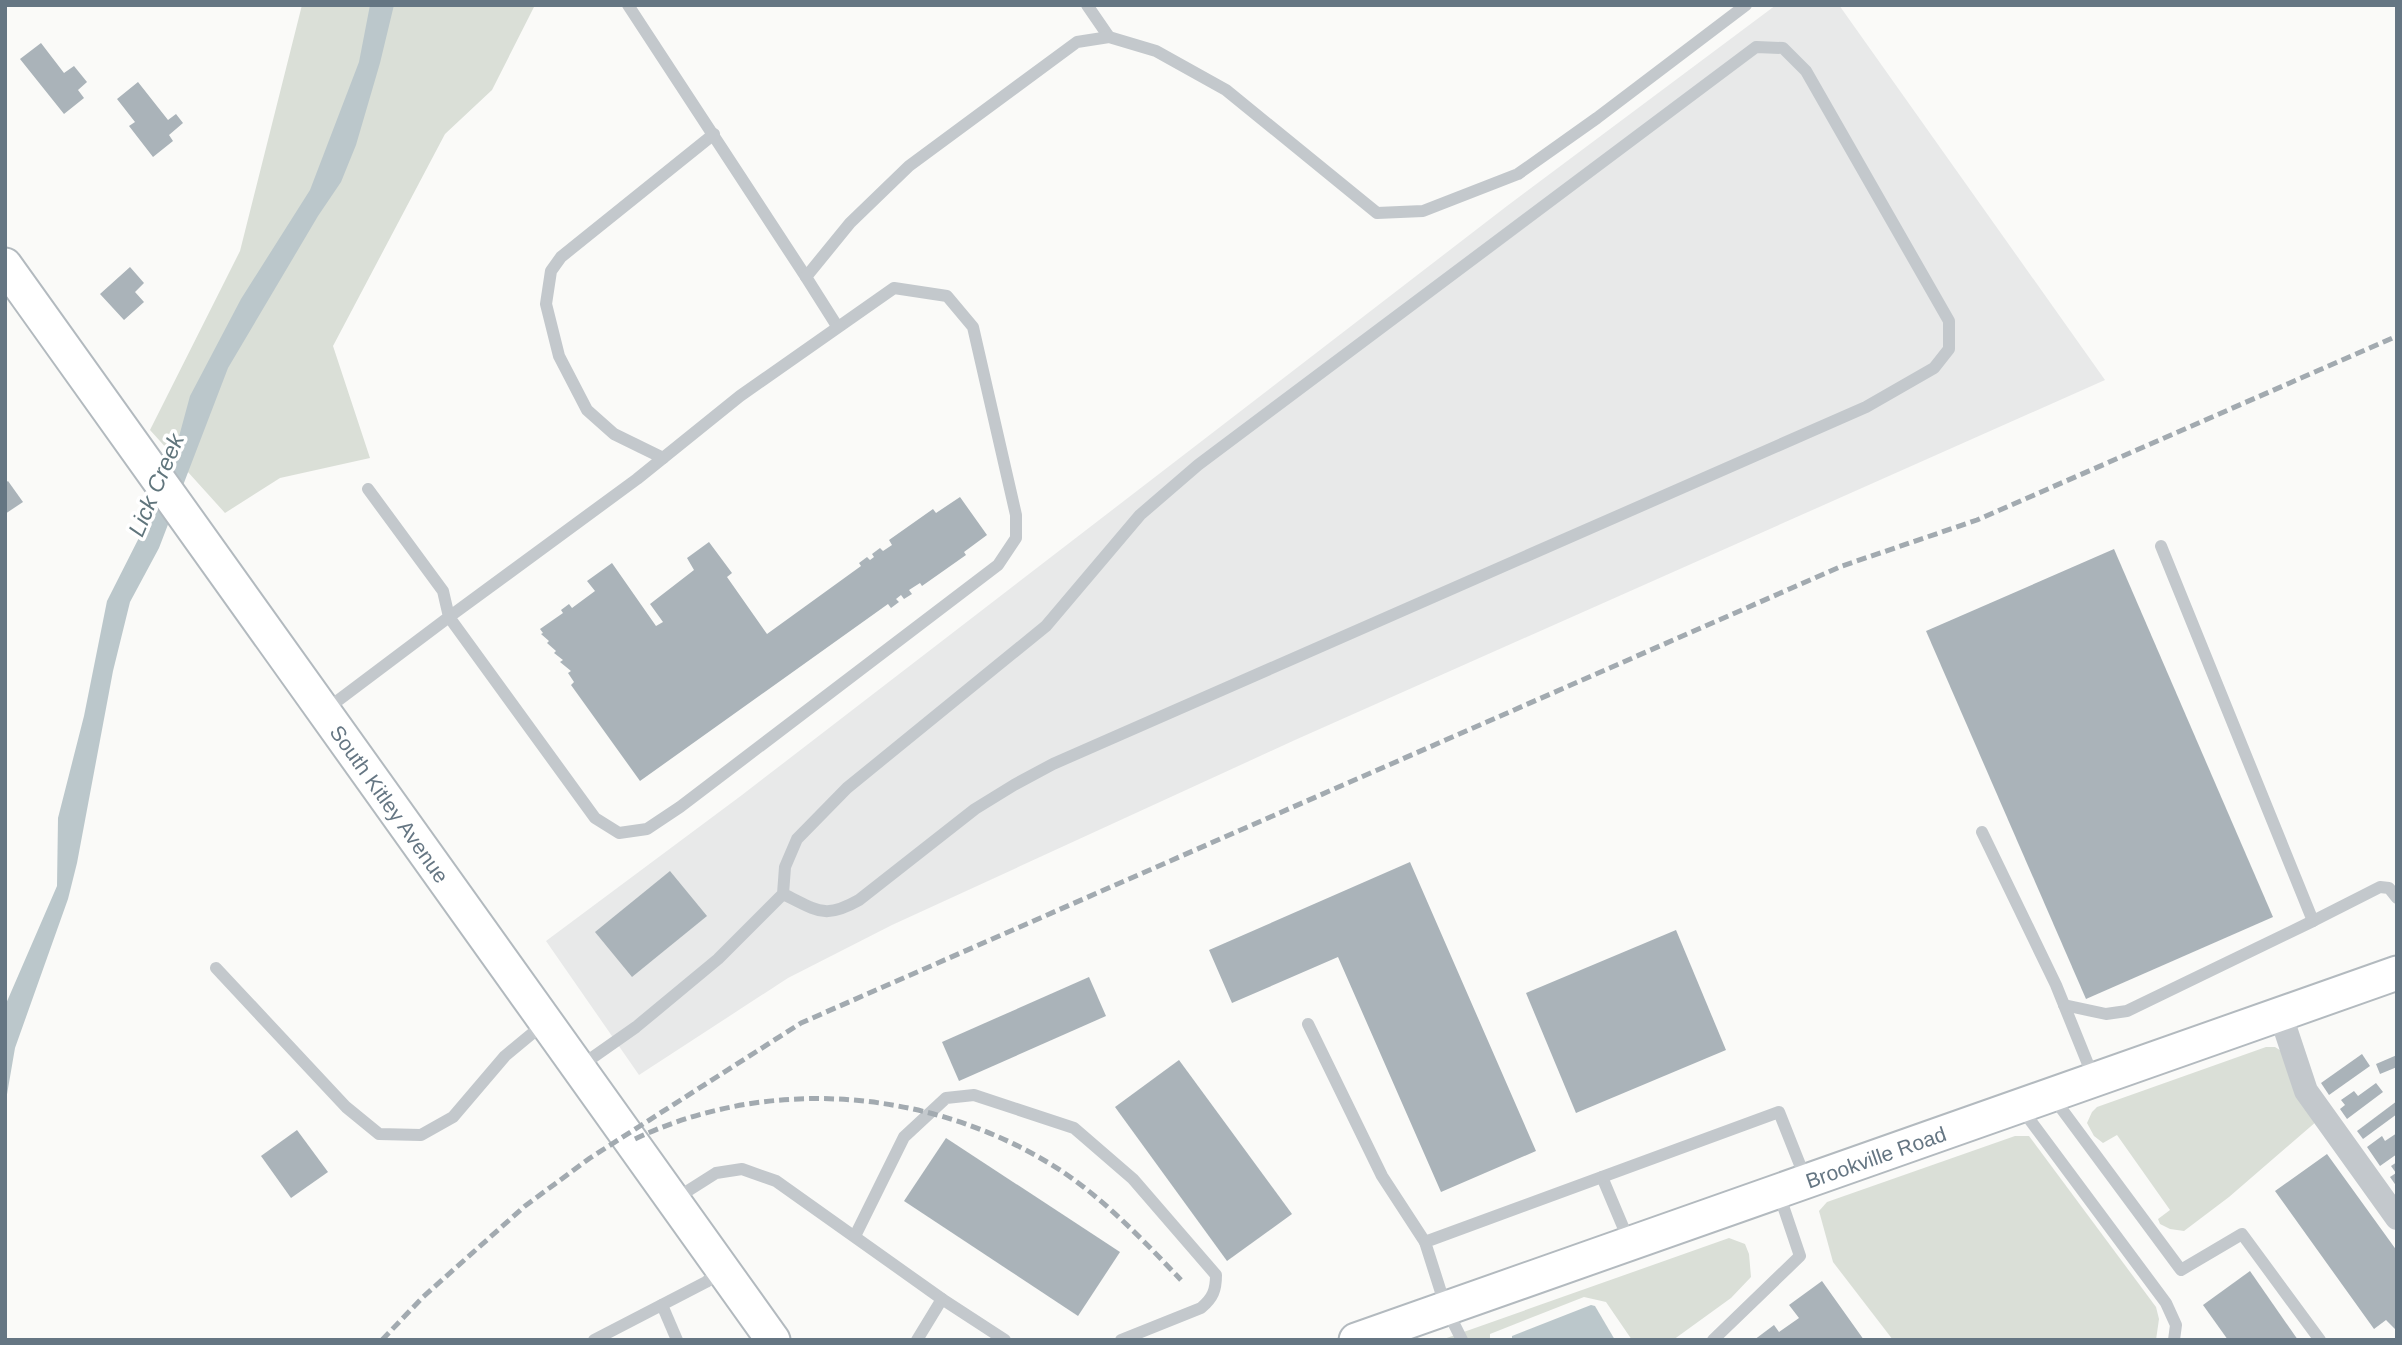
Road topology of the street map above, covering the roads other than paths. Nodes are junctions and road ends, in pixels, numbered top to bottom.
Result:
1 (628, 5) edge
2 (1087, 5) edge
3 (1746, 5) edge
4 (1109, 37) junction
5 (714, 134) junction
6 (5, 265) edge
7 (807, 277) junction
8 (837, 326) junction
9 (663, 458) junction
10 (368, 489) dead end
11 (2161, 546) dead end
12 (449, 617) junction
13 (324, 711) junction
14 (1982, 832) dead end
15 (783, 894) junction
16 (2397, 898) edge
17 (2313, 921) junction
18 (216, 968) dead end
19 (2394, 978) edge
20 (2064, 1005) junction
21 (2280, 1013) junction
22 (546, 1022) junction
23 (1308, 1024) dead end
24 (578, 1067) junction
25 (2094, 1079) junction
26 (2050, 1094) junction
27 (2018, 1105) junction
28 (1602, 1177) junction
29 (1792, 1185) junction
30 (673, 1200) junction
31 (2397, 1218) edge
32 (855, 1236) junction
33 (1425, 1242) junction
34 (1629, 1243) junction
35 (723, 1270) junction
36 (942, 1299) junction
37 (662, 1305) junction
38 (1446, 1308) junction
39 (594, 1340) edge
40 (677, 1340) edge
41 (774, 1340) edge
42 (917, 1340) edge
43 (1004, 1340) edge
44 (1121, 1340) edge
45 (1356, 1340) edge
46 (1462, 1340) edge
47 (1713, 1340) edge
48 (2174, 1340) edge
49 (2320, 1340) edge

1 - 5 lane
2 - 4 lane
3 - 4 lane
4 - 7 lane
5 - 7 lane
5 - 9 lane
6 - 13 street, South Kitley Avenue
7 - 8 lane
8 - 9 lane
8 - 12 lane
9 - 12 lane
10 - 12 lane
11 - 17 lane
12 - 13 lane
13 - 22 street, South Kitley Avenue
14 - 20 lane
15 - 15 lane
15 - 24 lane
16 - 17 lane
17 - 20 lane
18 - 22 lane
19 - 21 street, Brookville Road
20 - 25 lane
21 - 25 street, Brookville Road
21 - 31 street
22 - 24 street, South Kitley Avenue
23 - 33 lane
24 - 30 street, South Kitley Avenue
25 - 26 street, Brookville Road
26 - 27 street, Brookville Road
26 - 49 lane
27 - 29 street, Brookville Road
27 - 48 lane
28 - 29 lane
28 - 33 lane
28 - 34 lane
29 - 34 street, Brookville Road
29 - 47 lane
30 - 32 lane
30 - 35 street, South Kitley Avenue
32 - 36 lane
32 - 44 lane
33 - 38 lane
34 - 38 street, Brookville Road
35 - 37 lane
35 - 41 street, South Kitley Avenue
36 - 42 lane
36 - 43 lane
37 - 39 lane
37 - 40 lane
38 - 45 street, Brookville Road
38 - 46 lane

